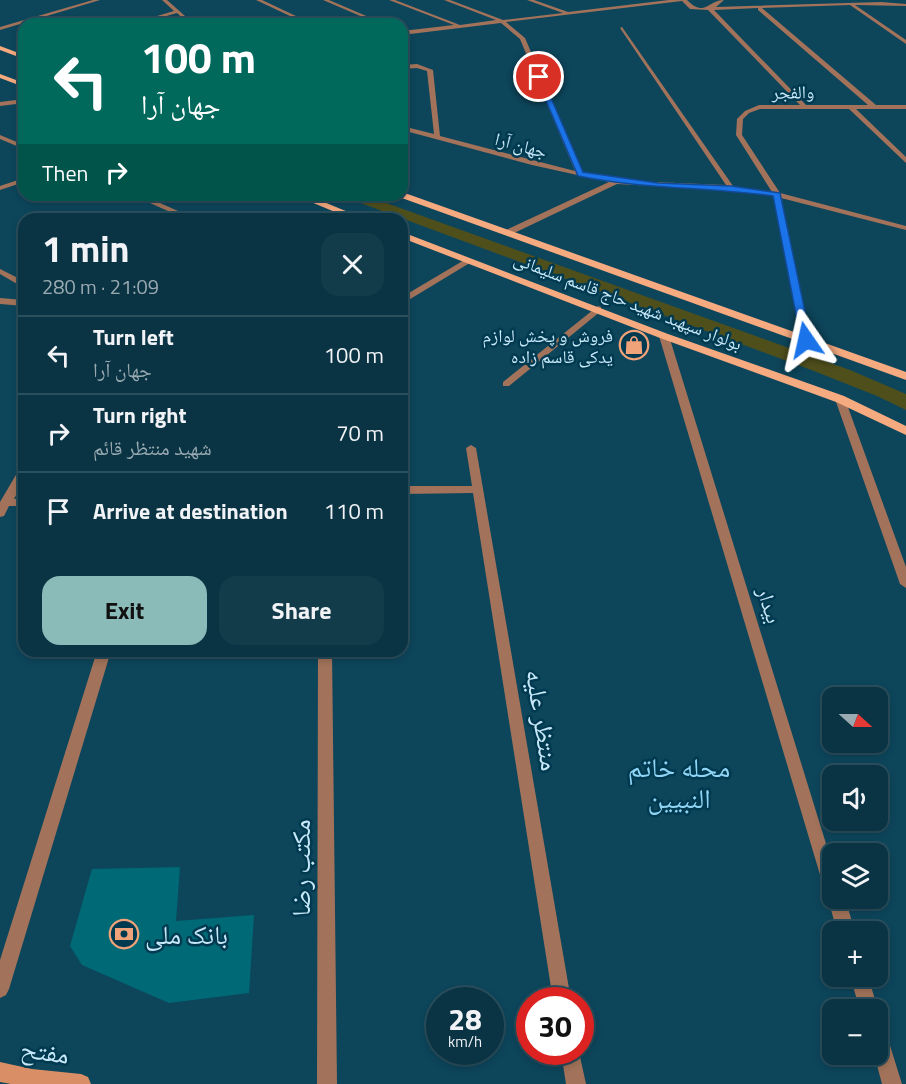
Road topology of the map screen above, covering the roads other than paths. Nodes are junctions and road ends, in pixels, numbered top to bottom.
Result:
1 (98, 0) edge
2 (164, 0) edge
3 (258, 0) edge
4 (325, 0) edge
5 (391, 0) edge
6 (446, 0) edge
7 (529, 0) edge
8 (683, 0) edge
9 (722, 0) edge
10 (826, 0) edge
11 (669, 1) edge
12 (612, 3) dead end
13 (852, 5) junction
14 (906, 5) edge
15 (820, 6) junction
16 (624, 7) junction
17 (710, 9) junction
18 (760, 9) junction
19 (176, 12) junction
20 (570, 13) junction
21 (37, 18) edge
22 (154, 18) edge
23 (184, 18) edge
24 (298, 18) edge
25 (368, 18) edge
26 (502, 21) junction
27 (18, 24) edge
28 (462, 26) junction
29 (622, 28) dead end
30 (0, 29) edge
31 (408, 32) edge
32 (906, 42) edge
33 (0, 48) edge
34 (18, 54) edge
35 (408, 67) edge
36 (0, 76) edge
37 (18, 83) edge
38 (18, 102) edge
39 (0, 104) edge
40 (804, 106) junction
41 (851, 107) junction
42 (873, 107) junction
43 (906, 107) edge
44 (408, 129) edge
45 (436, 136) junction
46 (0, 137) edge
47 (18, 144) edge
48 (906, 162) edge
49 (580, 174) junction
50 (617, 181) junction
51 (18, 182) edge
52 (0, 188) edge
53 (731, 188) junction
54 (777, 194) junction
55 (408, 197) edge
56 (150, 201) edge
57 (314, 201) edge
58 (340, 211) junction
59 (178, 213) edge
60 (336, 213) edge
61 (345, 213) edge
62 (906, 228) edge
63 (508, 232) junction
64 (408, 237) edge
65 (470, 261) junction
66 (0, 271) edge
67 (18, 282) edge
68 (408, 298) edge
69 (0, 301) edge
70 (18, 302) edge
71 (598, 309) junction
72 (664, 336) junction
73 (806, 340) junction
74 (906, 376) edge
75 (506, 384) dead end
76 (840, 399) junction
77 (906, 431) edge
78 (471, 448) dead end
79 (18, 481) edge
80 (478, 489) junction
81 (408, 490) edge
82 (18, 504) edge
83 (3, 508) edge
84 (906, 584) edge
85 (102, 657) edge
86 (325, 657) edge
87 (822, 855) edge
88 (560, 987) edge
89 (0, 989) edge
90 (572, 1065) edge
91 (886, 1065) edge
92 (0, 1072) edge
93 (31, 1082) edge
94 (81, 1084) edge
95 (327, 1084) edge
96 (576, 1084) edge
97 (892, 1084) edge

1 - 21 street
2 - 19 street
3 - 24 street
4 - 25 street
5 - 28 street
6 - 26 street
7 - 20 street
8 - 11 street
8 - 17 street
9 - 17 street
10 - 15 street
11 - 16 street
12 - 16 street
13 - 14 street
13 - 15 street
13 - 32 street
15 - 18 street
16 - 20 street
17 - 18 street
17 - 40 street
18 - 42 street
19 - 22 street
19 - 23 street
20 - 26 street
26 - 28 street
26 - 49 street
27 - 30 street
28 - 31 street
29 - 53 street
33 - 34 main road
35 - 45 street
36 - 37 main road
38 - 39 street
40 - 41 street, والفجر
40 - 54 street, والفجر
41 - 42 street, والفجر
41 - 48 street
42 - 43 street, والفجر
44 - 45 street, جهان آرا
45 - 49 street, جهان آرا
46 - 47 street
49 - 50 street, جهان آرا
50 - 53 street, جهان آرا
50 - 63 street
51 - 52 street
53 - 54 street, جهان آرا
54 - 62 street, جهان آرا
54 - 73 street, والفجر
55 - 63 main road, بولوار سپهبد شهید حاج قاسم سلیمانی
56 - 59 street
57 - 58 main road
58 - 60 street
58 - 61 main road
63 - 73 main road, بولوار سپهبد شهید حاج قاسم سلیمانی
64 - 65 main road, بولوار سپهبد شهید حاج قاسم سلیمانی
65 - 68 street
65 - 71 main road, بولوار سپهبد شهید حاج قاسم سلیمانی
66 - 67 street
69 - 70 street
71 - 72 main road, بولوار سپهبد شهید حاج قاسم سلیمانی
71 - 75 street
72 - 76 main road, بولوار سپهبد شهید حاج قاسم سلیمانی
72 - 87 street, بیدار
73 - 74 main road, بولوار سپهبد شهید حاج قاسم سلیمانی
76 - 77 main road, بولوار سپهبد شهید حاج قاسم سلیمانی
76 - 84 street
78 - 80 street, منتظر علیه
79 - 83 street
80 - 81 street
80 - 88 street, منتظر علیه
82 - 83 street
85 - 89 street
86 - 95 street, مکتب رضا
90 - 96 street
91 - 97 street
92 - 93 main road, مفتح
93 - 94 main road, مفتح

